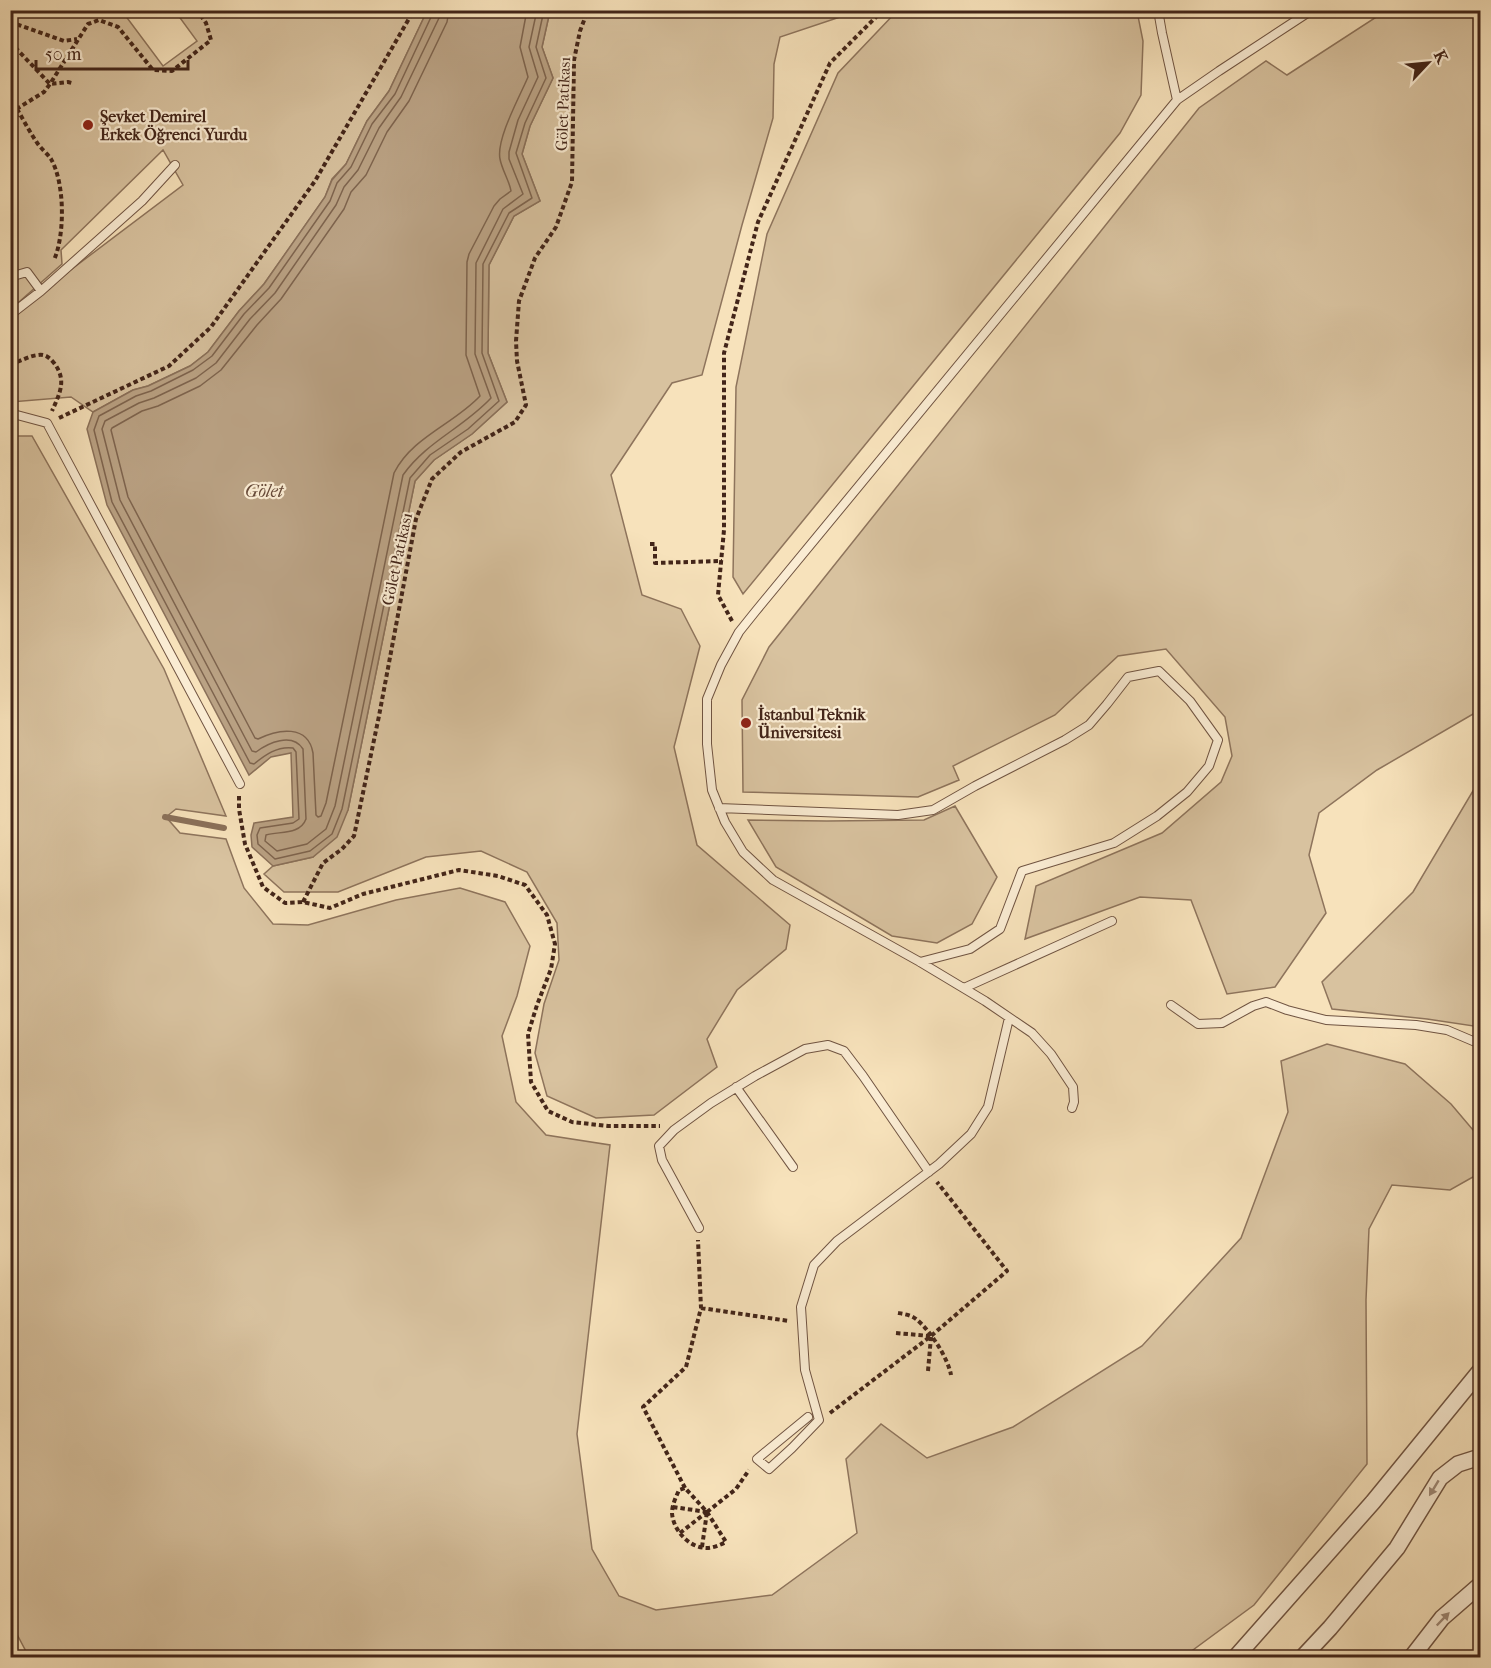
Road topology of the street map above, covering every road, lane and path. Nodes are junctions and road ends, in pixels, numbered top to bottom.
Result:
1 (196, 10) edge
2 (414, 10) edge
3 (588, 10) edge
4 (883, 10) edge
5 (1158, 10) edge
6 (1312, 10) edge
7 (10, 22) edge
8 (77, 39) junction
9 (10, 42) edge
10 (72, 83) dead end
11 (50, 84) junction
12 (1177, 100) junction
13 (18, 111) junction
14 (10, 113) edge
15 (10, 124) edge
16 (175, 165) dead end
17 (52, 264) dead end
18 (10, 277) edge
19 (41, 291) junction
20 (10, 315) edge
21 (10, 364) edge
22 (10, 416) edge
23 (47, 423) junction
24 (650, 544) dead end
25 (722, 561) junction
26 (739, 632) junction
27 (240, 784) joint
28 (719, 808) junction
29 (303, 902) junction
30 (1112, 921) dead end
31 (920, 962) junction
32 (964, 988) junction
33 (1171, 1005) dead end
34 (1009, 1018) junction
35 (1480, 1044) edge
36 (736, 1088) junction
37 (1072, 1108) dead end
38 (660, 1126) dead end
39 (793, 1167) dead end
40 (929, 1172) junction
41 (699, 1228) joint
42 (701, 1308) junction
43 (898, 1313) dead end
44 (802, 1323) junction
45 (896, 1333) dead end
46 (931, 1336) junction
47 (928, 1371) dead end
48 (1480, 1371) edge
49 (951, 1375) dead end
50 (808, 1417) dead end
51 (819, 1420) junction
52 (1480, 1457) edge
53 (757, 1459) junction
54 (685, 1488) junction
55 (673, 1507) junction
56 (707, 1512) junction
57 (680, 1533) junction
58 (702, 1547) junction
59 (1480, 1585) edge
60 (1235, 1658) edge
61 (1302, 1658) edge
62 (1411, 1658) edge

1 - 8 path
2 - 23 path
3 - 29 path, Gölet Patikası
4 - 25 path
5 - 12 lane
6 - 12 lane
7 - 8 path
8 - 11 path
9 - 11 path
10 - 11 path
11 - 13 path
12 - 26 lane
13 - 14 path
13 - 15 path
13 - 17 path
16 - 19 lane
18 - 19 lane
19 - 20 lane
21 - 23 path
22 - 23 lane
23 - 27 lane
24 - 25 path
25 - 26 path
26 - 28 lane
27 - 29 path
28 - 31 lane
28 - 31 lane
29 - 38 path
30 - 32 lane
31 - 32 lane
32 - 34 lane
33 - 35 lane
34 - 37 lane
34 - 40 lane
36 - 39 lane
36 - 40 lane
36 - 41 lane
40 - 44 lane
40 - 46 path
41 - 42 path
42 - 44 path
42 - 54 path
43 - 46 path
44 - 51 lane
45 - 46 path
46 - 47 path
46 - 49 path
46 - 51 path
48 - 60 street
50 - 53 lane
51 - 53 lane
52 -> 61 street
53 - 56 path
54 - 55 path
54 - 56 path
55 - 56 path
55 - 57 path
56 - 57 path
56 - 58 path
56 - 58 path
57 - 58 path
62 -> 59 street

